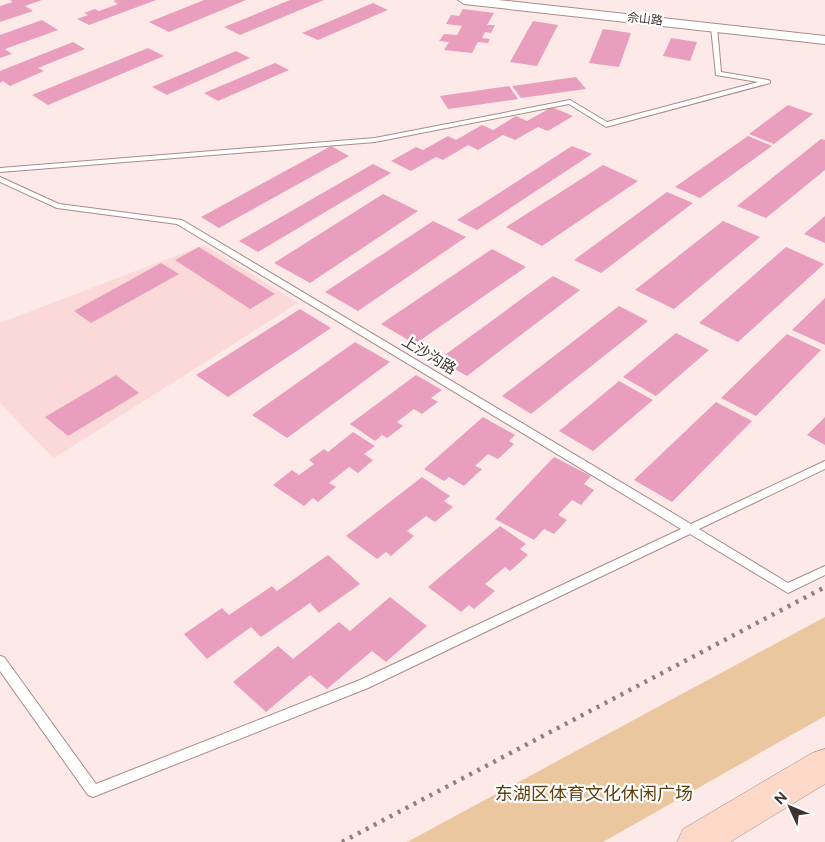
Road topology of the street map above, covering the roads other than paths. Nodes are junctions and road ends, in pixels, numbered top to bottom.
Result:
1 (464, 0) edge
2 (491, 1) edge
3 (714, 27) junction
4 (825, 40) edge
5 (0, 170) edge
6 (0, 180) edge
7 (825, 465) edge
8 (689, 528) junction
9 (825, 570) edge
10 (0, 661) edge
11 (825, 765) edge
12 (696, 842) edge

1 - 2 street, 佘山路
2 - 3 street, 佘山路
3 - 4 street, 佘山路
3 - 5 lane
6 - 8 lane, 上沙沟路
7 - 8 lane
8 - 9 lane, 上沙沟路
8 - 10 lane
11 - 12 main road

